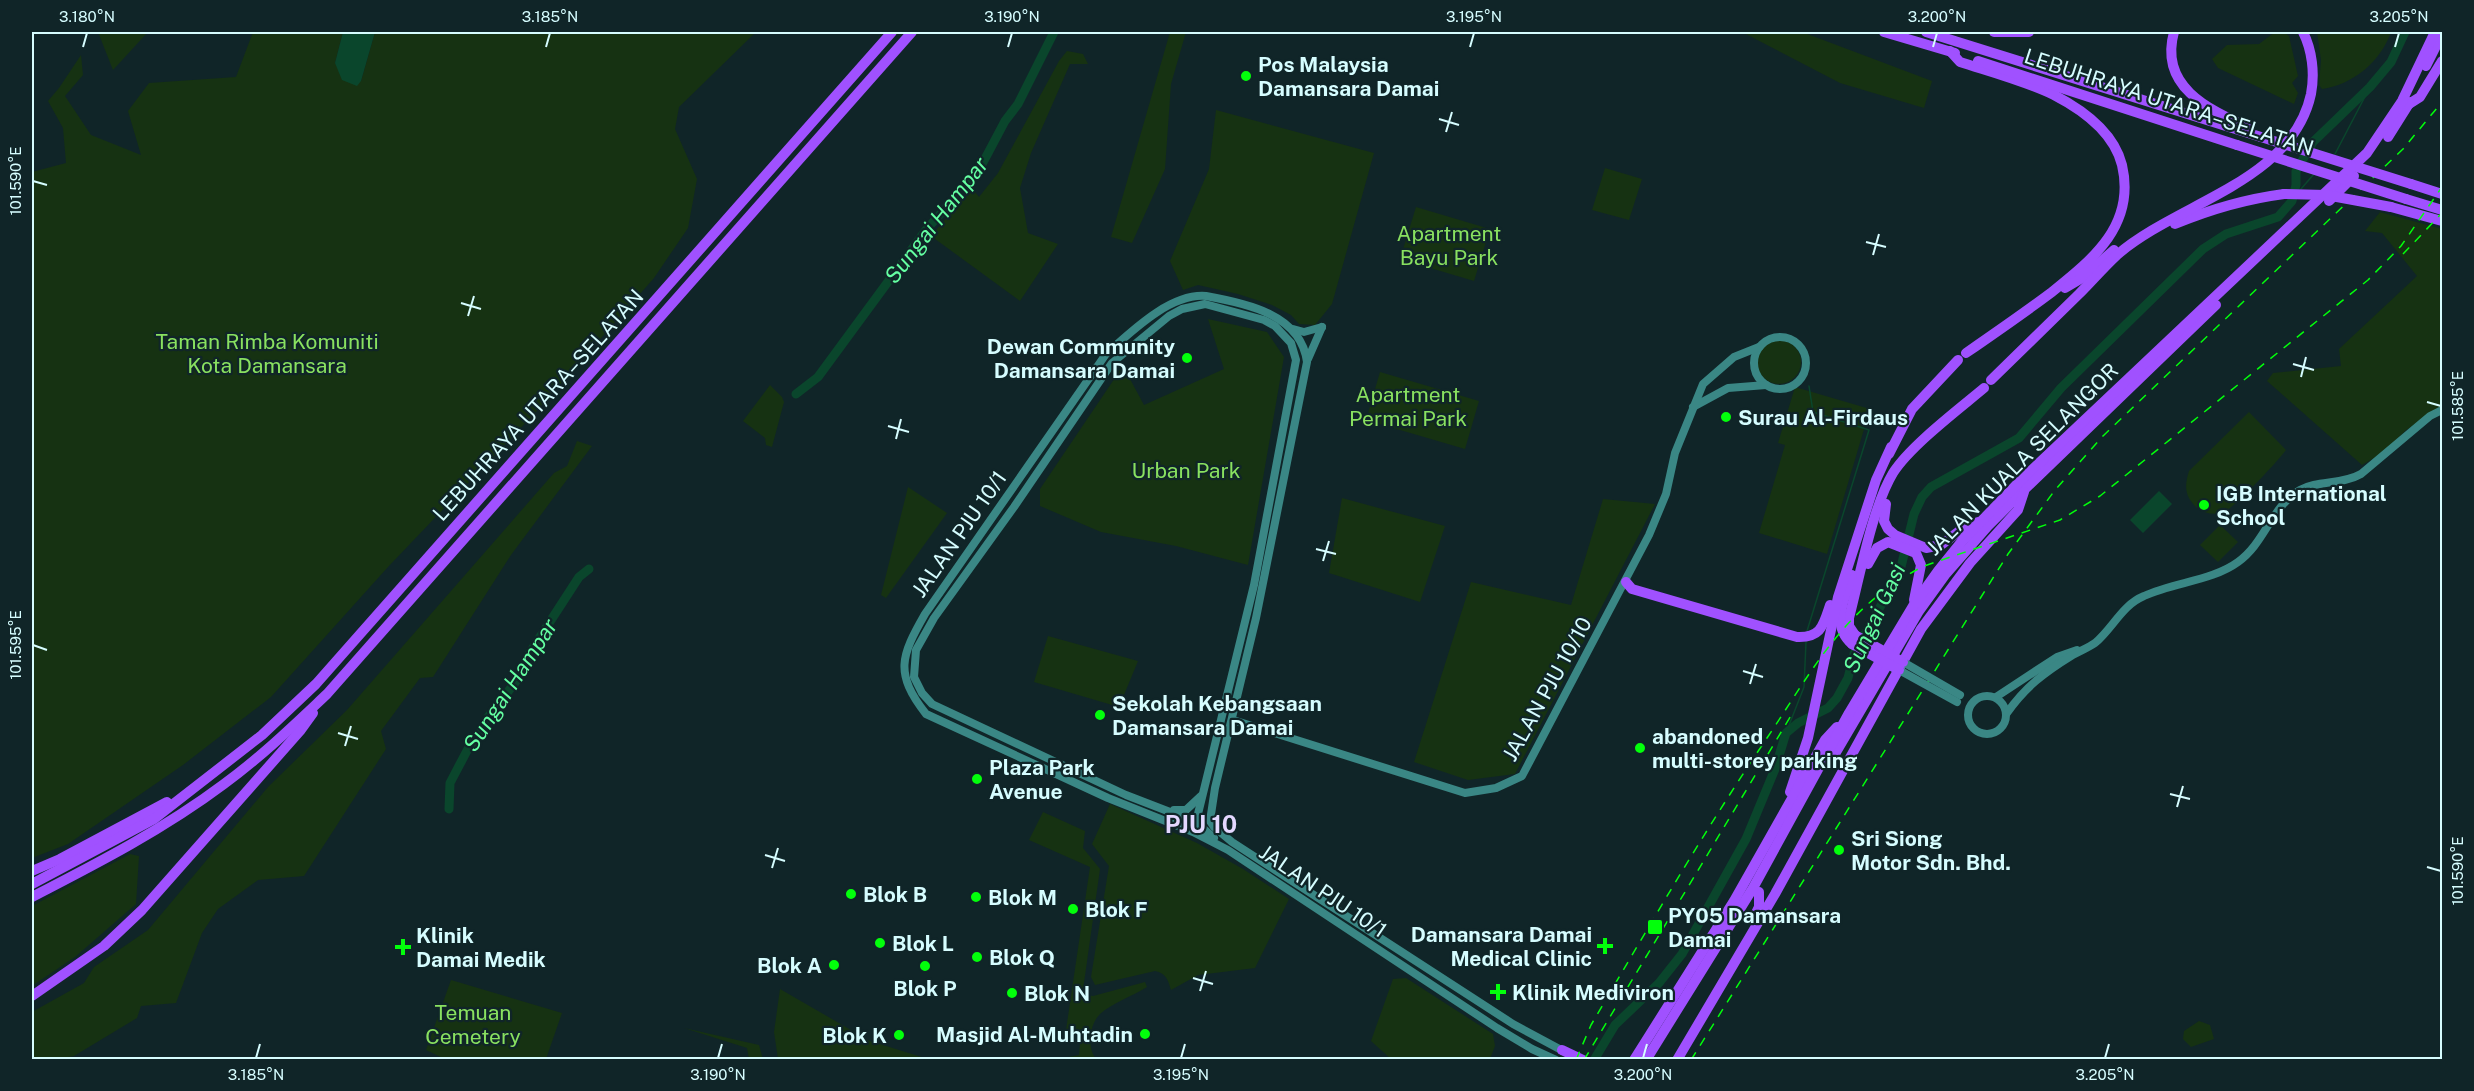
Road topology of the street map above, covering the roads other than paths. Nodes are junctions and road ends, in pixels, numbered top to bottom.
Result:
1 (892, 32) edge
2 (912, 32) edge
3 (1884, 32) edge
4 (1926, 32) edge
5 (1994, 32) edge
6 (2029, 32) edge
7 (2175, 32) edge
8 (2295, 32) edge
9 (2303, 32) edge
10 (2436, 34) edge
11 (1950, 51) junction
12 (2442, 61) edge
13 (2409, 104) junction
14 (2260, 134) junction
15 (2442, 194) edge
16 (2442, 210) edge
17 (2442, 221) edge
18 (2096, 277) junction
19 (2031, 308) junction
20 (1231, 310) junction
21 (1267, 312) junction
22 (1293, 329) junction
23 (1759, 347) junction
24 (1307, 362) junction
25 (1766, 385) junction
26 (1077, 396) junction
27 (1691, 408) junction
28 (2442, 410) edge
29 (1070, 424) junction
30 (1291, 444) junction
31 (1891, 447) junction
32 (1894, 471) junction
33 (2025, 489) junction
34 (1270, 505) junction
35 (1982, 521) junction
36 (1894, 538) junction
37 (1918, 550) junction
38 (1850, 558) junction
39 (974, 562) junction
40 (948, 581) junction
41 (1626, 582) junction
42 (1856, 590) junction
43 (1913, 606) junction
44 (1853, 640) junction
45 (2082, 650) junction
46 (1901, 666) junction
47 (327, 694) junction
48 (1996, 697) junction
49 (1959, 698) junction
50 (1977, 698) junction
51 (1849, 713) junction
52 (1968, 713) junction
53 (2007, 713) junction
54 (1233, 720) junction
55 (1215, 748) junction
56 (1218, 778) junction
57 (1067, 779) junction
58 (1096, 781) junction
59 (197, 787) junction
60 (1202, 795) junction
61 (1788, 804) junction
62 (1163, 809) junction
63 (1196, 822) junction
64 (1186, 828) junction
65 (1230, 846) junction
66 (32, 871) edge
67 (32, 884) edge
68 (1759, 892) junction
69 (32, 897) edge
70 (32, 996) edge
71 (1561, 1056) edge
72 (1578, 1059) edge
73 (1634, 1059) edge
74 (1646, 1059) edge
75 (1653, 1059) edge
76 (1670, 1059) edge
77 (1677, 1059) edge

1 - 59 highway, LEBUHRAYA UTARA–SELATAN
2 - 47 highway, LEBUHRAYA UTARA–SELATAN
3 - 11 highway, LEBUHRAYA UTARA–SELATAN
4 - 14 highway, LEBUHRAYA UTARA–SELATAN
5 - 6 highway
7 - 14 highway
8 - 19 highway
9 - 18 highway
10 - 13 highway, JALAN KUALA SELANGOR
10 - 35 highway, JALAN KUALA SELANGOR
11 - 16 highway, LEBUHRAYA UTARA–SELATAN, bridge
11 - 19 highway
12 - 13 highway
13 - 33 highway, JALAN KUALA SELANGOR
14 - 15 highway, LEBUHRAYA UTARA–SELATAN, bridge
17 - 18 highway, bridge
18 - 32 highway
19 - 31 highway
20 - 21 street
20 - 29 street, JALAN PJU 10/1
20 - 34 street, JALAN PJU 10/1
21 - 22 street, JALAN PJU 10/1
21 - 26 street, JALAN PJU 10/1
22 - 24 street
22 - 24 street
23 - 25 street
23 - 25 street
23 - 27 street, JALAN PJU 10/10
24 - 30 street
25 - 27 street
26 - 29 street
26 - 40 street, JALAN PJU 10/1
27 - 41 street, JALAN PJU 10/10
28 - 45 street
29 - 39 street, JALAN PJU 10/1
30 - 34 street
30 - 54 street
31 - 38 highway
31 - 44 highway
32 - 36 highway
32 - 42 highway
33 - 46 highway
33 - 68 highway, JALAN KUALA SELANGOR
34 - 55 street, JALAN PJU 10/1
35 - 37 highway
35 - 43 highway, JALAN KUALA SELANGOR
36 - 37 highway
36 - 42 highway
37 - 43 highway
38 - 41 highway
38 - 61 highway
39 - 40 street
39 - 58 street, JALAN PJU 10/1
40 - 57 street, JALAN PJU 10/1
41 - 54 street, JALAN PJU 10/10
42 - 44 highway
43 - 51 highway, JALAN KUALA SELANGOR
44 - 46 highway, bridge
45 - 48 street
45 - 53 street
46 - 49 street, bridge
46 - 77 highway
47 - 69 highway
47 - 70 highway
48 - 50 street
48 - 53 street
49 - 50 street
49 - 52 street
50 - 52 street
51 - 61 highway
51 - 74 highway, JALAN KUALA SELANGOR
52 - 53 street
54 - 56 street
55 - 56 street
55 - 60 street, JALAN PJU 10/1
56 - 65 street
57 - 58 street
57 - 64 street, JALAN PJU 10/1
58 - 62 street, JALAN PJU 10/1
59 - 66 highway
59 - 67 highway
60 - 62 street
60 - 63 street, JALAN PJU 10/1
61 - 73 highway
62 - 63 street, JALAN PJU 10/1
63 - 64 street
63 - 65 street
64 - 65 street, JALAN PJU 10/1
65 - 71 street, JALAN PJU 10/1
65 - 71 street, JALAN PJU 10/1
68 - 75 highway, JALAN KUALA SELANGOR
68 - 76 highway
71 - 72 highway

